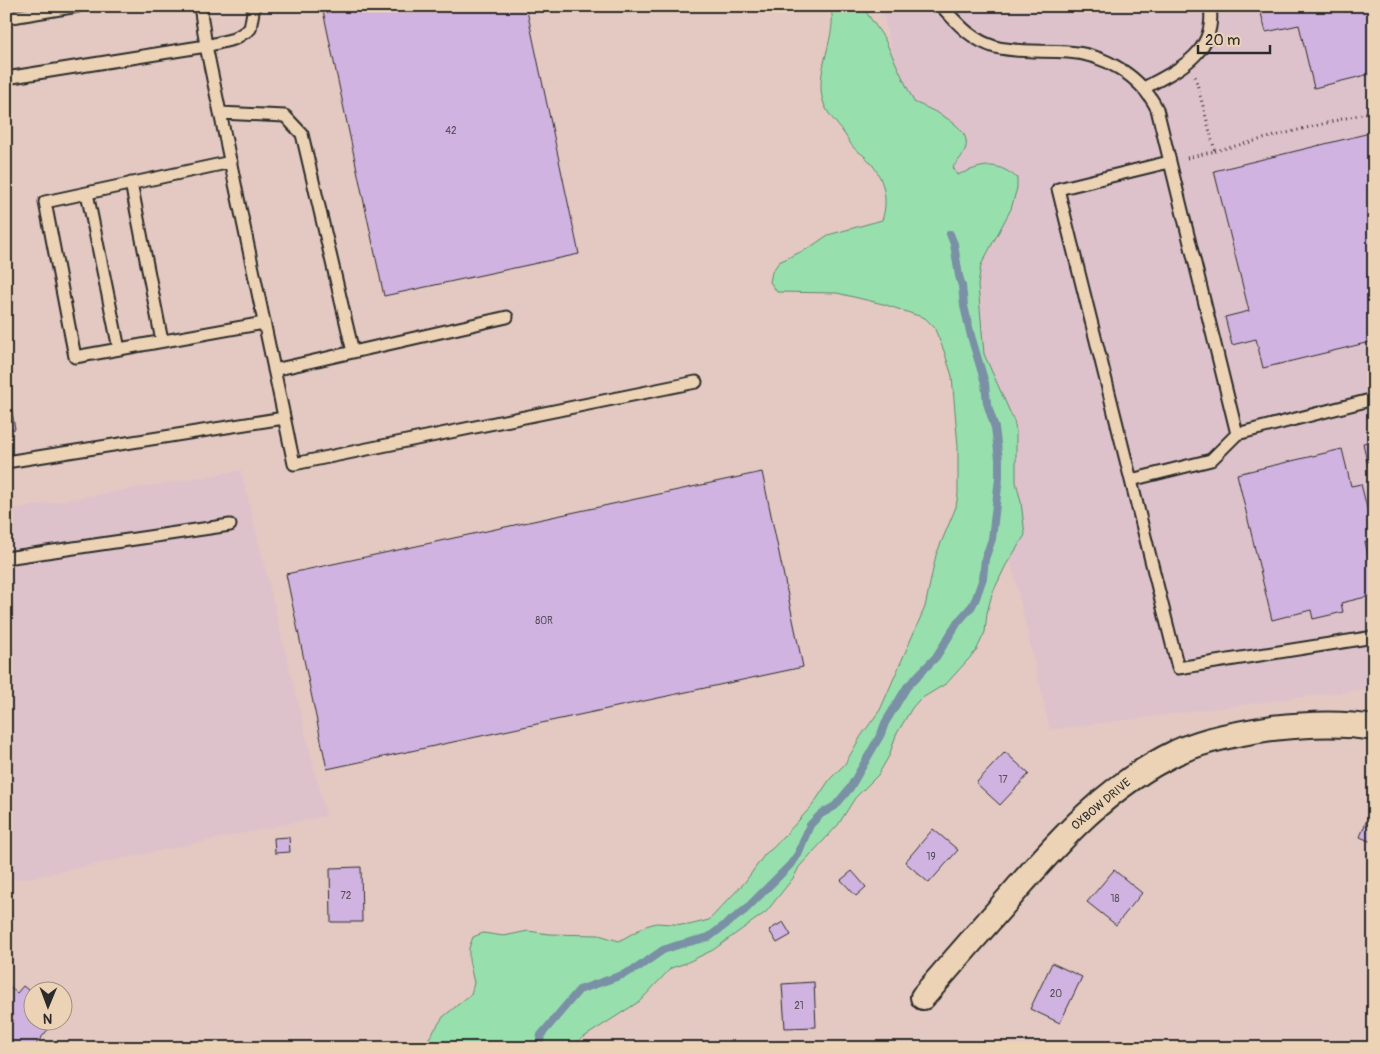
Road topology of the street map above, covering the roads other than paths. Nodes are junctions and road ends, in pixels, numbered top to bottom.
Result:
1 (78, 6) edge
2 (200, 6) edge
3 (254, 6) edge
4 (943, 6) edge
5 (1210, 6) edge
6 (6, 18) edge
7 (206, 46) junction
8 (6, 78) edge
9 (1144, 88) junction
10 (220, 113) junction
11 (230, 162) junction
12 (1169, 162) junction
13 (131, 183) junction
14 (86, 193) junction
15 (508, 317) dead end
16 (264, 323) junction
17 (162, 341) junction
18 (119, 349) junction
19 (354, 352) junction
20 (274, 370) junction
21 (696, 382) dead end
22 (1374, 399) edge
23 (284, 418) junction
24 (1237, 434) junction
25 (6, 462) edge
26 (1131, 480) junction
27 (230, 525) dead end
28 (6, 558) edge
29 (1374, 637) edge
30 (1374, 728) edge
31 (923, 997) dead end

1 - 6 lane
2 - 7 lane
3 - 7 lane
4 - 9 lane
5 - 9 lane
7 - 8 lane
7 - 10 lane
9 - 12 lane
10 - 11 lane
10 - 19 lane
11 - 13 lane
11 - 16 lane
12 - 24 lane
12 - 26 lane
13 - 14 lane
13 - 17 lane
14 - 18 lane
14 - 18 lane
15 - 19 lane
16 - 17 lane
16 - 20 lane
17 - 18 lane
19 - 20 lane
20 - 23 lane
21 - 23 lane
22 - 24 lane
23 - 25 lane
24 - 26 lane
26 - 29 lane
27 - 28 lane
30 - 31 street, OXBOW DRIVE

